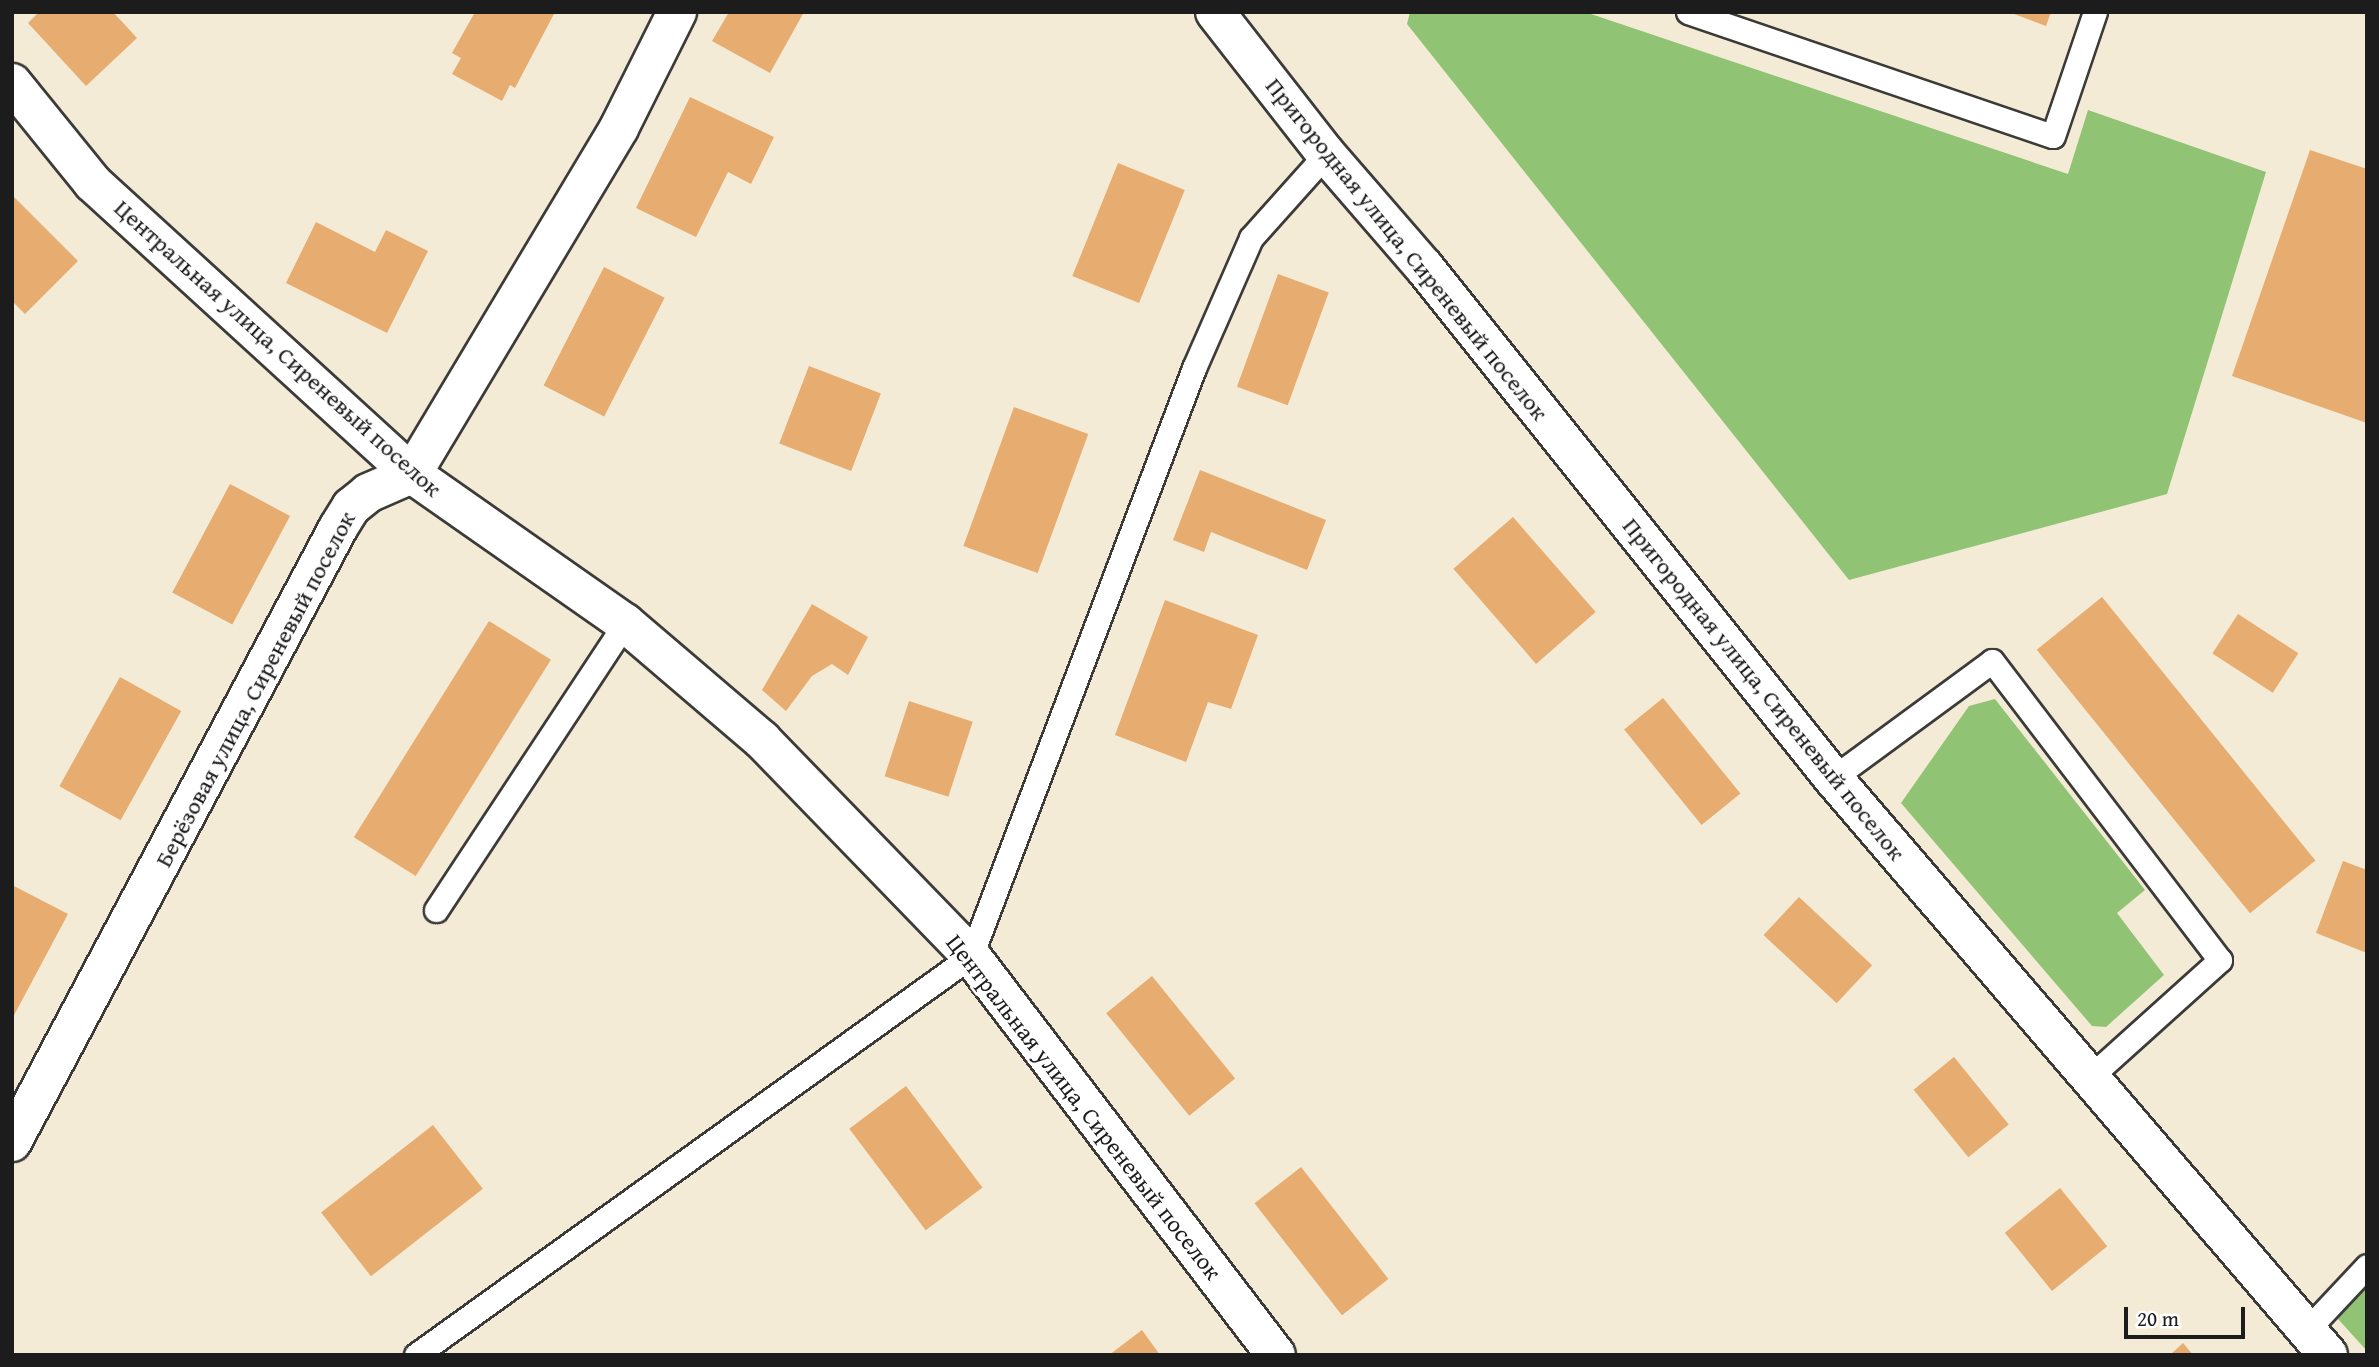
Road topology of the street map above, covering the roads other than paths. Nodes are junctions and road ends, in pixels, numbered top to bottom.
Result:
1 (677, 12) edge
2 (1215, 12) edge
3 (1688, 12) edge
4 (2095, 12) edge
5 (12, 83) edge
6 (1326, 154) junction
7 (412, 474) junction
8 (625, 623) junction
9 (1833, 778) junction
10 (436, 910) dead end
11 (971, 956) junction
12 (2089, 1078) junction
13 (12, 1142) edge
14 (2367, 1266) edge
15 (2317, 1343) edge
16 (416, 1355) edge
17 (1276, 1355) edge

1 - 7 street
2 - 6 street, Пригородная улица, Сиреневый поселок
3 - 4 lane
5 - 7 street, Центральная улица, Сиреневый поселок
6 - 9 street, Пригородная улица, Сиреневый поселок
6 - 11 lane
7 - 8 street, Центральная улица, Сиреневый поселок
7 - 13 street, Берёзовая улица, Сиреневый поселок
8 - 10 lane
8 - 11 street, Центральная улица, Сиреневый поселок
9 - 12 street, Пригородная улица, Сиреневый поселок
9 - 12 lane
11 - 16 lane
11 - 17 street, Центральная улица, Сиреневый поселок
12 - 15 street, Пригородная улица, Сиреневый поселок
14 - 15 lane

